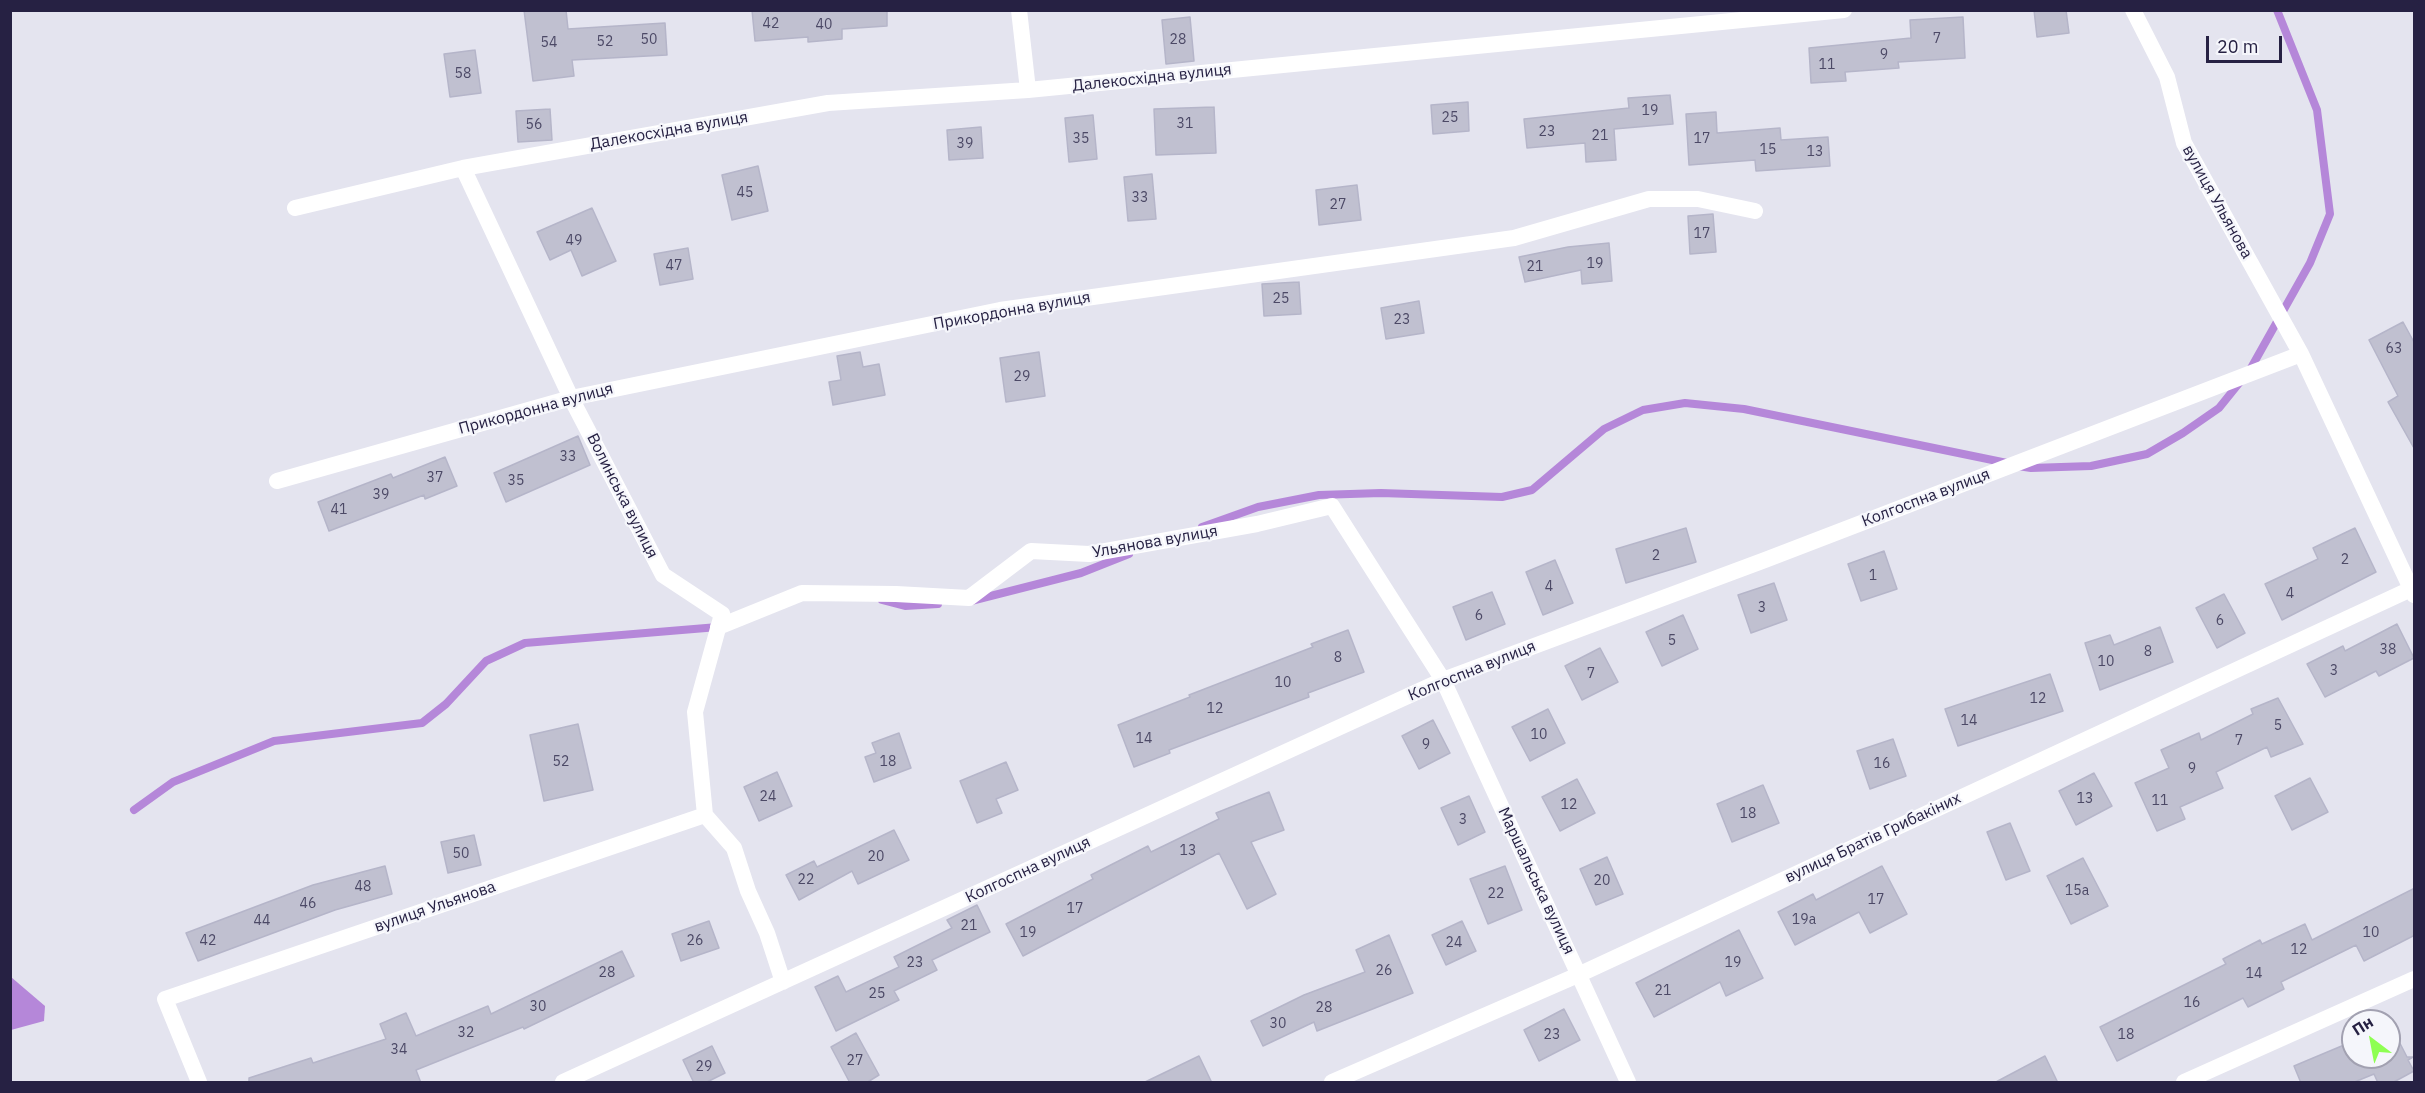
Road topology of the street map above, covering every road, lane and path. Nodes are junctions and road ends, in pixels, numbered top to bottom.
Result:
1 (1019, 10) edge
2 (1844, 10) edge
3 (2133, 10) edge
4 (1028, 90) junction
5 (463, 168) junction
6 (295, 208) dead end
7 (1755, 211) dead end
8 (2301, 354) junction
9 (571, 398) junction
10 (277, 481) dead end
11 (2413, 592) edge
12 (718, 627) junction
13 (1443, 680) junction
14 (705, 815) junction
15 (1578, 975) junction
16 (2415, 979) edge
17 (783, 982) junction
18 (199, 1083) edge
19 (563, 1083) edge
20 (1332, 1083) edge
21 (1628, 1083) edge
22 (2184, 1083) edge

1 - 4 street
2 - 4 street, Далекосхідна вулиця
3 - 8 street, вулиця Ульянова
4 - 5 street, Далекосхідна вулиця
5 - 6 street, Далекосхідна вулиця
5 - 9 street, Волинська вулиця
7 - 9 street, Прикордонна вулиця
8 - 11 street
8 - 13 street, Колгоспна вулиця
9 - 10 street, Прикордонна вулиця
9 - 12 street, Волинська вулиця
11 - 15 street, вулиця Братів Грибакіних
12 - 13 street, Ульянова вулиця
12 - 14 street
13 - 15 street, Маршальська вулиця
13 - 17 street, Колгоспна вулиця
14 - 17 street
14 - 18 street, вулиця Ульянова
15 - 20 street, вулиця Братів Грибакіних
15 - 21 street, Маршальська вулиця
16 - 22 street
17 - 19 street, Колгоспна вулиця

